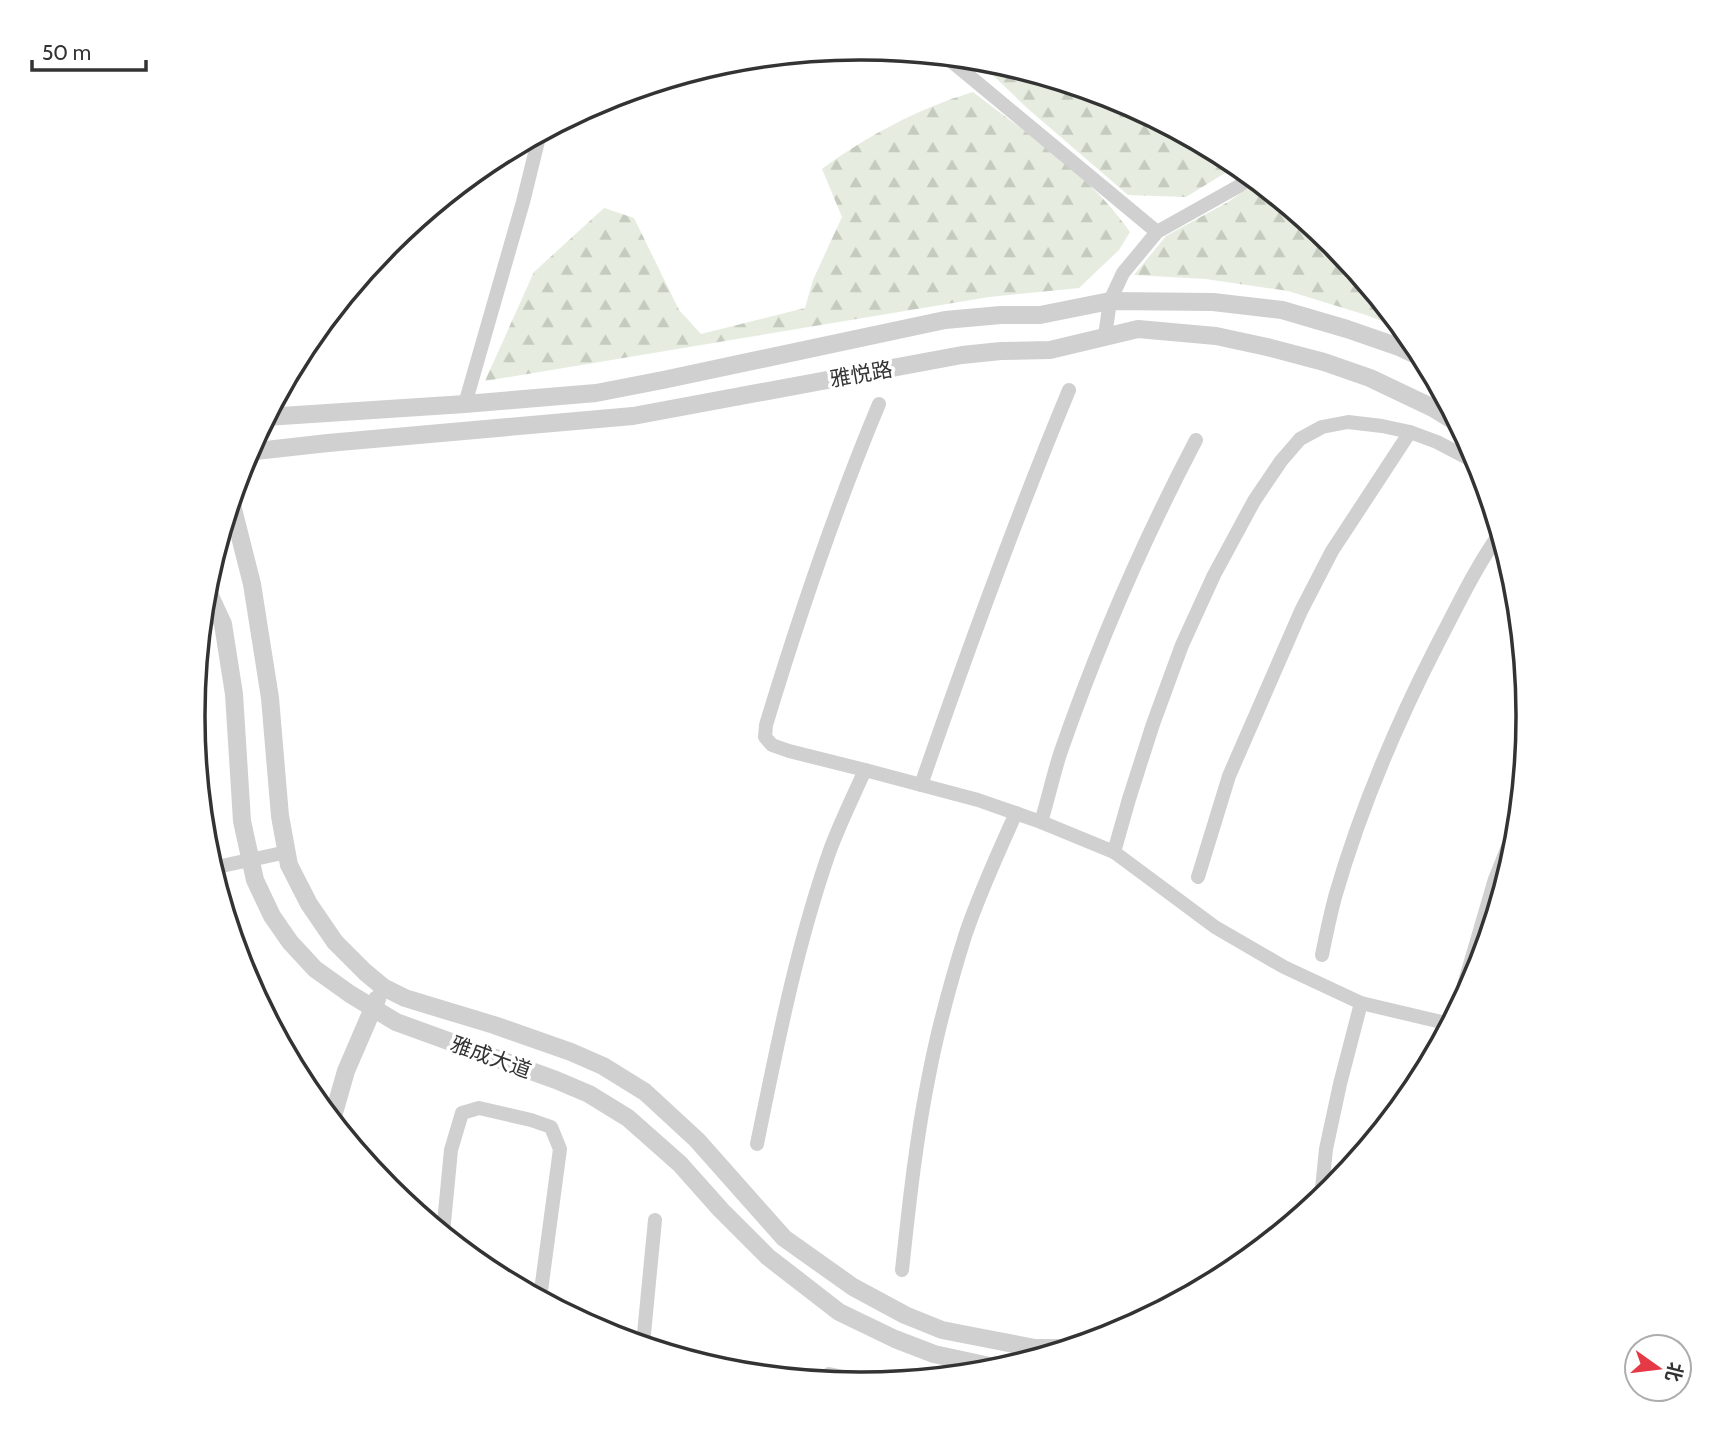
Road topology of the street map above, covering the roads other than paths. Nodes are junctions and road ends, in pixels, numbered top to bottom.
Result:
1 (959, 67) edge
2 (537, 145) edge
3 (1243, 183) edge
4 (1157, 232) junction
5 (1110, 301) junction
6 (1105, 336) junction
7 (1405, 350) edge
8 (1069, 390) dead end
9 (465, 404) junction
10 (879, 404) dead end
11 (1443, 414) edge
12 (277, 416) edge
13 (1410, 432) junction
14 (1196, 440) dead end
15 (260, 451) edge
16 (1463, 456) edge
17 (235, 518) edge
18 (1493, 543) edge
19 (214, 605) edge
20 (865, 770) junction
21 (921, 785) junction
22 (1016, 813) junction
23 (1041, 821) junction
24 (287, 852) junction
25 (1114, 852) junction
26 (250, 860) junction
27 (223, 866) edge
28 (1496, 876) edge
29 (1198, 877) dead end
30 (1478, 936) edge
31 (1322, 954) dead end
32 (383, 987) junction
33 (1361, 1003) junction
34 (372, 1009) junction
35 (1441, 1022) edge
36 (335, 1108) edge
37 (757, 1144) dead end
38 (1323, 1180) edge
39 (655, 1220) dead end
40 (444, 1222) edge
41 (902, 1270) dead end
42 (541, 1289) edge
43 (644, 1335) edge
44 (1034, 1348) edge
45 (971, 1362) edge

1 - 4 street
2 - 9 street
3 - 4 street
4 - 5 street
5 - 6 street
5 - 7 street, 雅悦路
5 - 9 street, 雅悦路
6 - 11 street, 雅悦路
6 - 15 street, 雅悦路
8 - 21 street
9 - 12 street, 雅悦路
10 - 20 street
13 - 16 street
13 - 25 street
13 - 29 street
14 - 23 street
17 - 24 street
18 - 31 street
19 - 26 street, 雅成大道
20 - 21 street
20 - 37 street
21 - 22 street
22 - 23 street
22 - 41 street
23 - 25 street
24 - 26 street
24 - 32 street
25 - 33 street
26 - 27 street
26 - 34 street, 雅成大道
28 - 30 street
32 - 34 street
32 - 44 street
33 - 35 street
33 - 38 street
34 - 36 street
34 - 45 street, 雅成大道
39 - 43 street
40 - 42 street

